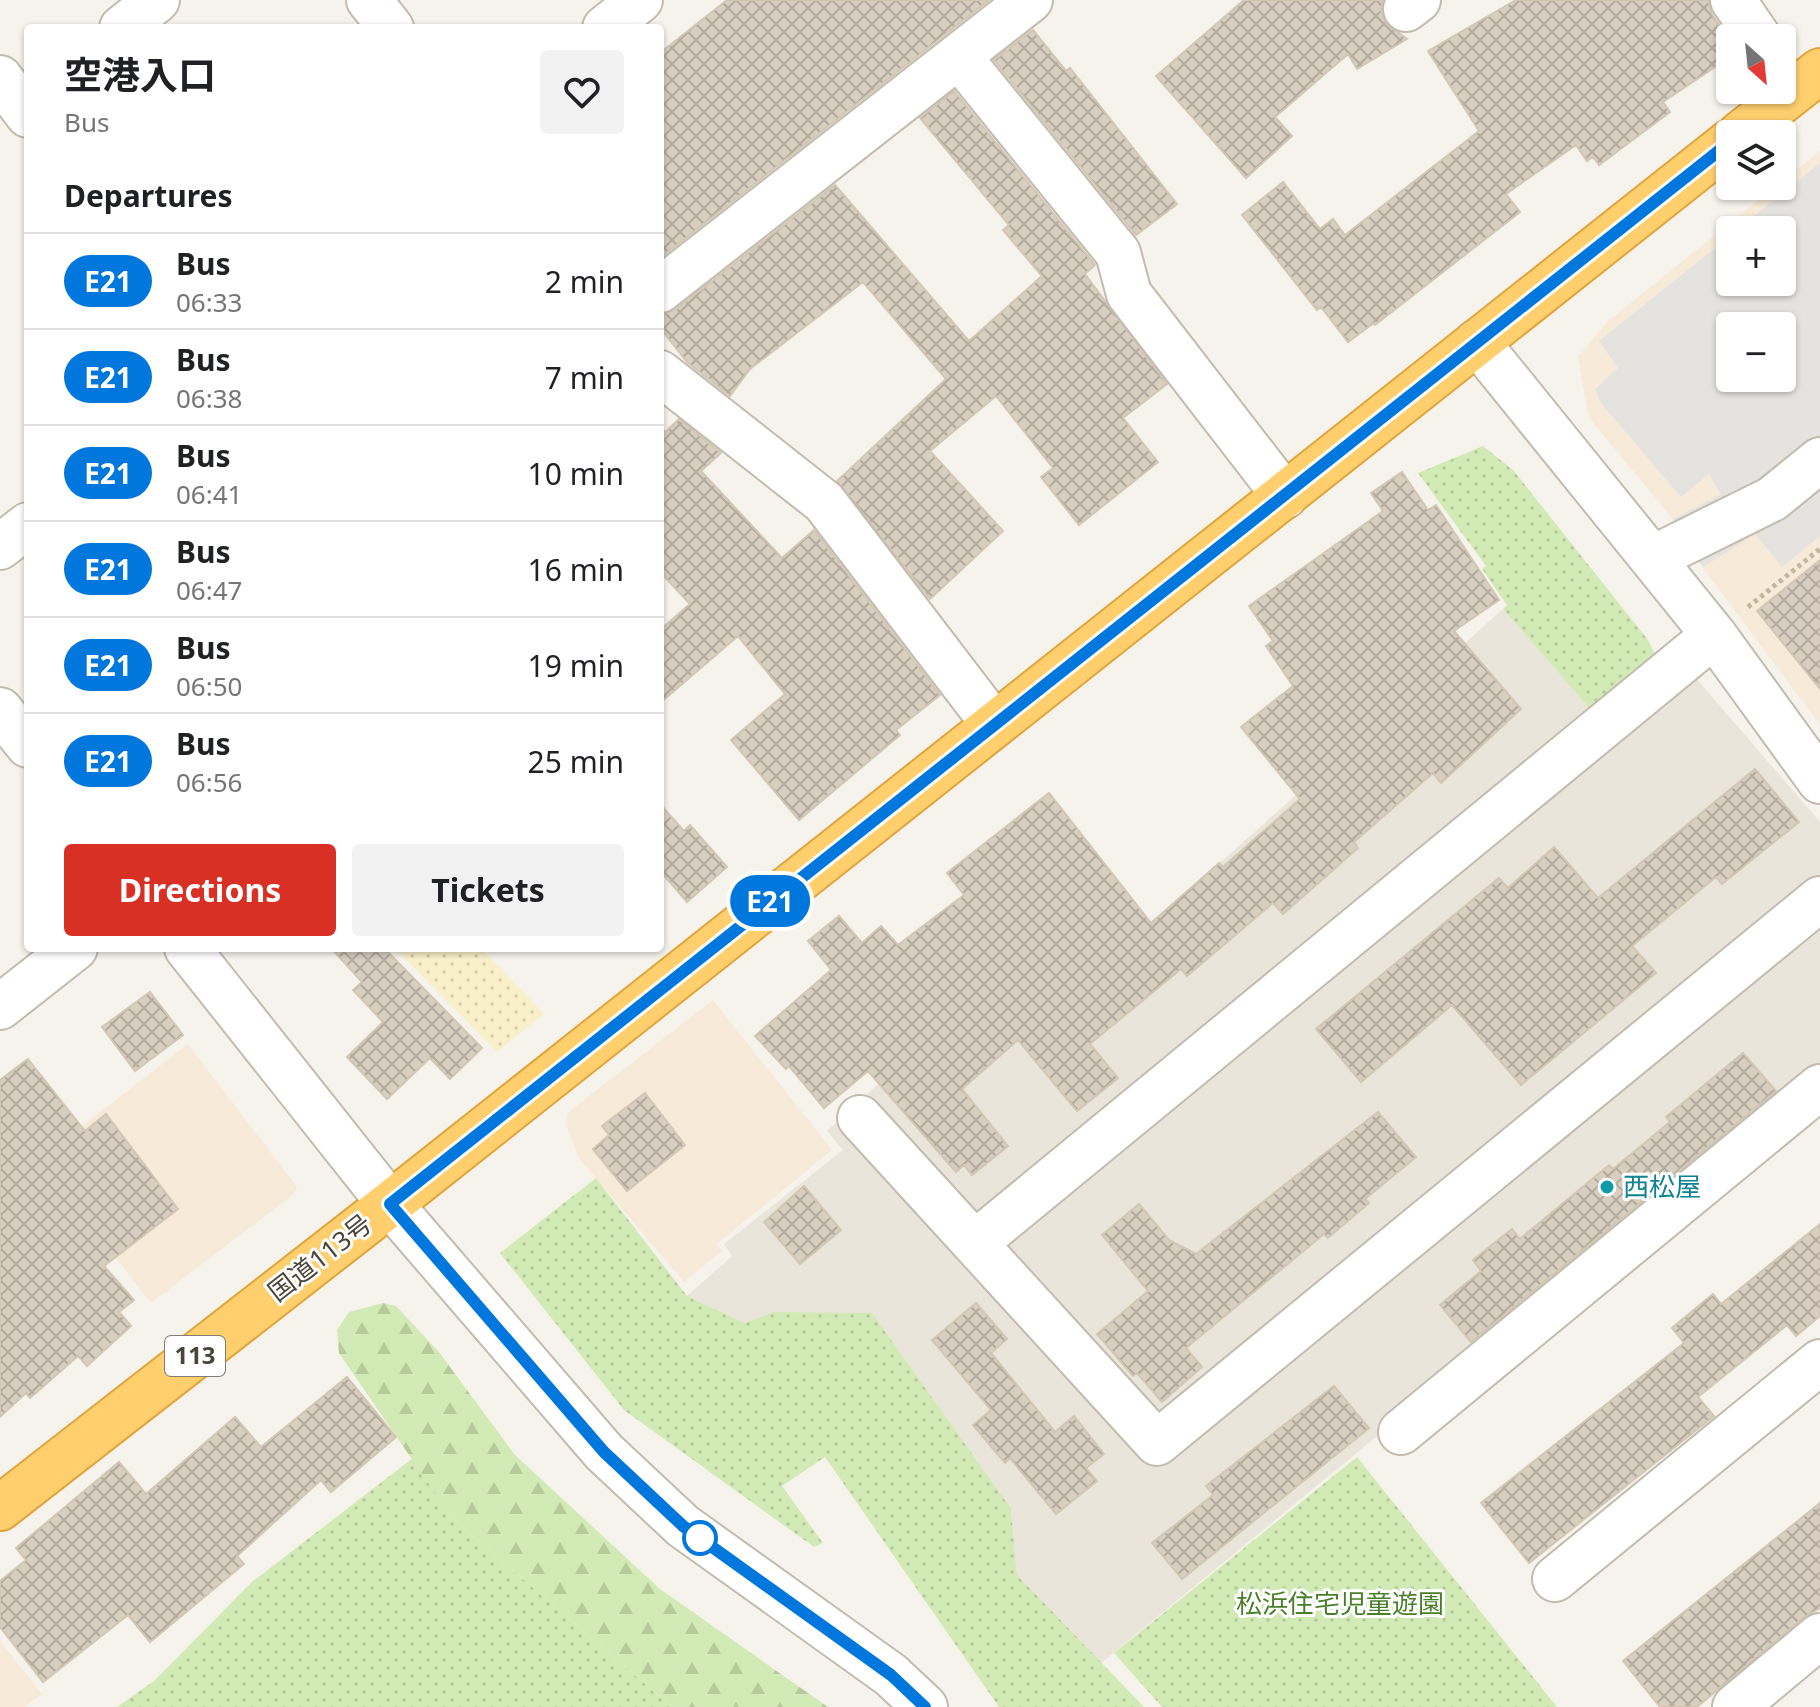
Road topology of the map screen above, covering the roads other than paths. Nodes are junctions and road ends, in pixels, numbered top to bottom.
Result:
1 (157, 0) edge
2 (369, 0) edge
3 (640, 0) edge
4 (1733, 0) edge
5 (1024, 2) edge
6 (127, 24) edge
7 (388, 24) edge
8 (610, 24) edge
9 (1749, 24) edge
10 (960, 58) junction
11 (1799, 77) edge
12 (1754, 120) edge
13 (1716, 153) edge
14 (664, 287) edge
15 (1477, 342) junction
16 (664, 376) edge
17 (1820, 460) edge
18 (1285, 496) junction
19 (24, 528) edge
20 (0, 547) edge
21 (1653, 558) junction
22 (1714, 635) junction
23 (0, 710) edge
24 (993, 723) junction
25 (24, 740) edge
26 (1820, 781) edge
27 (1820, 899) edge
28 (70, 952) edge
29 (190, 952) edge
30 (0, 1007) edge
31 (1820, 1087) edge
32 (860, 1118) dead end
33 (390, 1204) junction
34 (975, 1243) junction
35 (1820, 1362) edge
36 (1401, 1432) dead end
37 (0, 1508) edge
38 (1555, 1579) dead end
39 (1820, 1636) edge
40 (925, 1707) edge
41 (1735, 1707) edge

1 - 6 street
2 - 7 street
3 - 8 street
4 - 9 street
5 - 10 street
10 - 14 street
10 - 18 street
11 - 12 highway
13 - 15 highway, 国道113号 / 113
15 - 18 highway, 国道113号 / 113
15 - 21 street
16 - 24 street
17 - 21 street
18 - 24 highway, 国道113号 / 113
19 - 20 street
21 - 22 street
22 - 26 street
22 - 34 street
23 - 25 street
24 - 33 highway, 国道113号 / 113
27 - 34 street
28 - 30 street
29 - 33 street
31 - 36 street
32 - 34 street
33 - 37 highway, 国道113号 / 113
33 - 40 street
35 - 38 street
39 - 41 street

